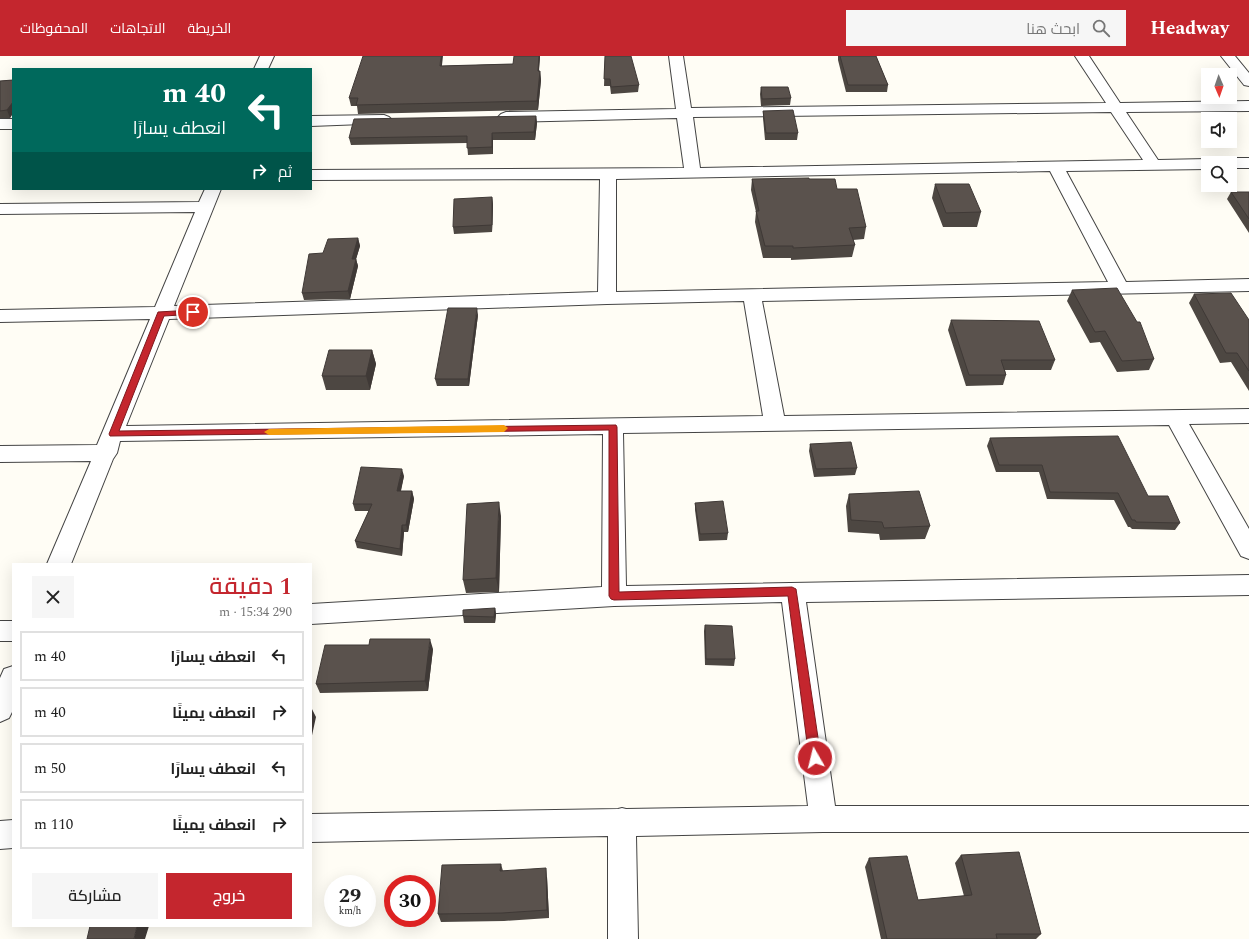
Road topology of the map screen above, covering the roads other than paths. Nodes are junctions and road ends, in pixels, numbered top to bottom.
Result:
1 (267, 56) edge
2 (676, 56) edge
3 (1082, 56) edge
4 (1228, 56) edge
5 (261, 68) edge
6 (1249, 82) edge
7 (1249, 106) edge
8 (1116, 107) junction
9 (684, 113) junction
10 (494, 117) edge
11 (398, 119) edge
12 (312, 121) edge
13 (0, 124) edge
14 (12, 124) edge
15 (1237, 163) edge
16 (1249, 163) edge
17 (1153, 164) junction
18 (1201, 164) edge
19 (1055, 166) junction
20 (693, 172) junction
21 (608, 174) junction
22 (312, 175) edge
23 (213, 190) edge
24 (205, 207) junction
25 (0, 209) edge
26 (1249, 284) edge
27 (1120, 288) junction
28 (752, 295) junction
29 (607, 298) junction
30 (161, 314) junction
31 (0, 316) edge
32 (1249, 416) edge
33 (1175, 417) junction
34 (775, 424) junction
35 (613, 427) junction
36 (110, 443) junction
37 (0, 454) edge
38 (1249, 550) edge
39 (59, 563) edge
40 (1249, 585) edge
41 (792, 592) junction
42 (614, 596) junction
43 (312, 614) edge
44 (0, 631) edge
45 (12, 631) edge
46 (12, 680) edge
47 (0, 710) edge
48 (823, 818) junction
49 (1249, 819) edge
50 (622, 822) junction
51 (312, 828) edge
52 (12, 834) edge
53 (0, 835) edge
54 (624, 939) edge

1 - 5 street
2 - 9 street
3 - 8 street
4 - 6 street
7 - 8 street
8 - 9 street
8 - 17 street
9 - 10 street
9 - 20 street
11 - 12 street
13 - 14 street
15 - 16 street
17 - 18 street
17 - 19 street
19 - 20 street
19 - 27 street
20 - 21 street
21 - 22 street
21 - 29 street
23 - 24 street
24 - 25 street
24 - 30 street
26 - 27 street
27 - 28 street
28 - 29 street
28 - 34 street
29 - 30 street
30 - 31 street
30 - 36 street
32 - 33 street
33 - 34 street
33 - 38 street
34 - 35 street
35 - 36 street
35 - 42 street
36 - 37 street
36 - 39 street
40 - 41 street
41 - 42 street
41 - 48 street
42 - 43 street
44 - 45 street
46 - 47 street
48 - 49 street
48 - 50 street
50 - 51 street
50 - 54 street
52 - 53 street

